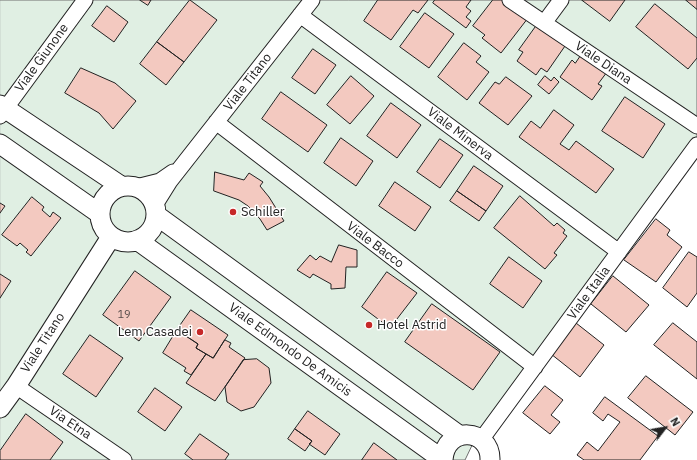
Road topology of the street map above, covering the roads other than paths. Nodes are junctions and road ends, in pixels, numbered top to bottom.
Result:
1 (85, 0) edge
2 (312, 0) edge
3 (510, 0) edge
4 (561, 0) edge
5 (300, 15) junction
6 (544, 23) junction
7 (2, 110) edge
8 (216, 122) junction
9 (697, 126) edge
10 (0, 144) edge
11 (697, 145) edge
12 (183, 164) junction
13 (128, 187) junction
14 (156, 210) junction
15 (100, 214) junction
16 (111, 237) junction
17 (137, 240) junction
18 (619, 252) junction
19 (535, 367) junction
20 (16, 386) junction
21 (0, 408) edge
22 (460, 436) junction
23 (481, 440) junction
24 (124, 460) edge
25 (443, 460) edge
26 (490, 460) edge

1 - 7 street, Viale Giunone
2 - 5 street, Viale Titano
3 - 6 street, Viale Diana
4 - 6 street
5 - 8 street, Viale Titano
5 - 18 street, Viale Minerva
6 - 9 street, Viale Diana
7 - 13 street
8 - 12 street, Viale Titano
8 - 19 street, Viale Bacco
10 - 15 street
11 - 18 street, Viale Italia
12 - 13 street, Viale Titano
12 - 14 street, Viale Titano
13 - 14 street
13 - 15 street
14 - 17 street
14 - 22 street
15 - 16 street
16 - 17 street
16 - 20 street, Viale Titano
17 - 25 street, Viale Edmondo De Amicis
18 - 19 street, Viale Italia
19 - 23 street, Viale Italia
20 - 21 street, Viale Titano
20 - 24 street, Via Etna
22 - 23 street
22 - 25 street
23 - 26 street

